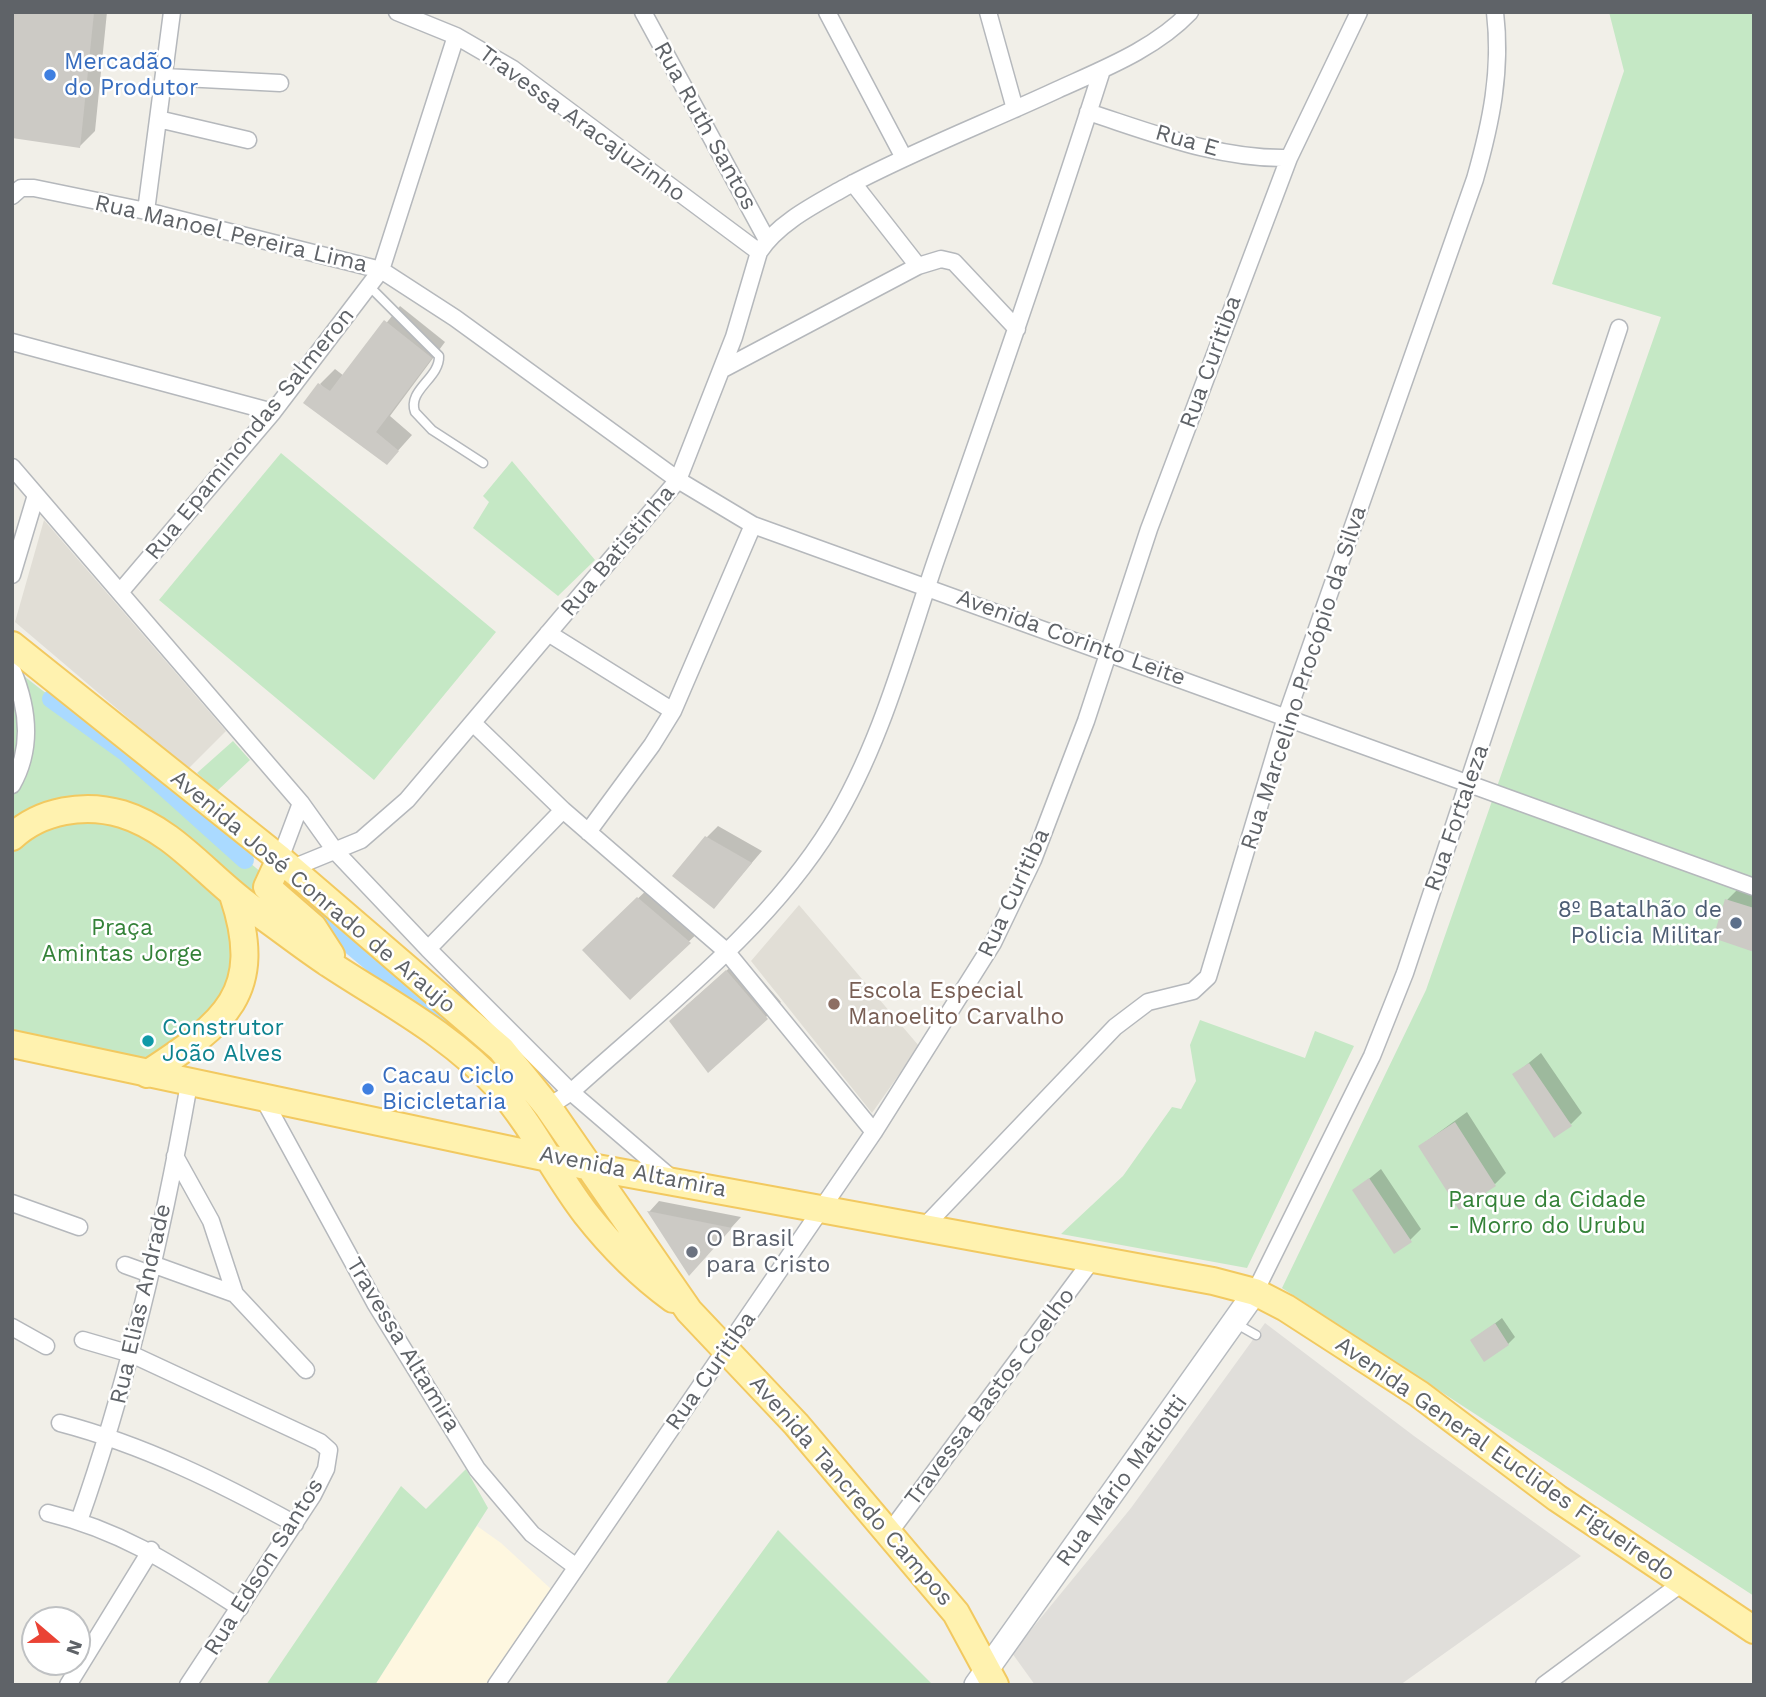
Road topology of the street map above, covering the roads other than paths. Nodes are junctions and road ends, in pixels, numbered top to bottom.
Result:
1 (172, 12) edge
2 (397, 12) edge
3 (643, 12) edge
4 (827, 12) edge
5 (988, 12) edge
6 (1190, 12) edge
7 (1359, 12) edge
8 (1495, 12) edge
9 (456, 36) junction
10 (1102, 70) junction
11 (164, 77) junction
12 (280, 83) dead end
13 (1015, 109) junction
14 (1088, 112) junction
15 (158, 119) junction
16 (248, 140) dead end
17 (903, 156) junction
18 (1289, 158) junction
19 (853, 183) junction
20 (13, 194) edge
21 (146, 211) junction
22 (763, 246) junction
23 (918, 266) junction
24 (381, 270) junction
25 (370, 287) junction
26 (1619, 328) dead end
27 (1017, 329) junction
28 (12, 342) edge
29 (723, 369) junction
30 (273, 412) junction
31 (483, 463) dead end
32 (12, 467) edge
33 (678, 480) junction
34 (36, 495) junction
35 (752, 525) junction
36 (12, 575) edge
37 (927, 586) junction
38 (121, 592) junction
39 (548, 633) junction
40 (12, 645) edge
41 (1106, 651) junction
42 (12, 669) edge
43 (673, 711) junction
44 (1286, 717) junction
45 (473, 723) junction
46 (12, 785) edge
47 (1470, 785) junction
48 (301, 803) junction
49 (563, 810) junction
50 (588, 832) junction
51 (12, 837) edge
52 (336, 852) junction
53 (285, 864) junction
54 (1754, 887) edge
55 (233, 895) junction
56 (428, 948) junction
57 (726, 951) junction
58 (328, 963) junction
59 (12, 1044) edge
60 (148, 1074) junction
61 (188, 1083) junction
62 (571, 1092) junction
63 (263, 1098) junction
64 (548, 1107) junction
65 (874, 1132) junction
66 (175, 1156) junction
67 (547, 1157) junction
68 (586, 1166) junction
69 (675, 1181) junction
70 (12, 1203) edge
71 (820, 1209) junction
72 (925, 1226) junction
73 (79, 1227) dead end
74 (1092, 1260) junction
75 (125, 1265) dead end
76 (151, 1269) junction
77 (1255, 1292) junction
78 (235, 1294) junction
79 (689, 1311) junction
80 (1235, 1324) junction
81 (12, 1327) edge
82 (1256, 1335) dead end
83 (83, 1340) dead end
84 (47, 1346) dead end
85 (728, 1349) junction
86 (131, 1354) junction
87 (306, 1370) dead end
88 (60, 1423) dead end
89 (109, 1436) junction
90 (48, 1513) dead end
91 (79, 1521) junction
92 (295, 1524) junction
93 (889, 1533) junction
94 (151, 1550) junction
95 (575, 1566) junction
96 (1682, 1583) junction
97 (240, 1608) junction
98 (1754, 1630) edge
99 (986, 1679) edge
100 (68, 1685) edge
101 (188, 1685) edge
102 (496, 1685) edge
103 (1544, 1685) edge

1 - 11 street
2 - 9 street, Travessa Aracajuzinho
3 - 22 street, Rua Ruth Santos
4 - 17 street
5 - 13 street
6 - 10 street
7 - 18 street, Rua Curitiba
8 - 44 street, Rua Marcelino Procópio da Silva
9 - 22 street, Travessa Aracajuzinho
9 - 24 street, Rua Epaminondas Salmeron
10 - 13 street
10 - 14 street
11 - 12 street
11 - 15 street
13 - 17 street
14 - 18 street, Rua E
14 - 27 street
15 - 16 street
15 - 21 street
17 - 19 street
18 - 41 street, Rua Curitiba
19 - 22 street
19 - 23 street
20 - 21 street, Rua Manoel Pereira Lima
21 - 24 street, Rua Manoel Pereira Lima
22 - 29 street, Rua Batistinha
23 - 27 street
23 - 29 street
24 - 25 street, Rua Epaminondas Salmeron
24 - 33 street, Rua Manoel Pereira Lima
25 - 30 street, Rua Epaminondas Salmeron
25 - 31 lane
26 - 47 street, Rua Fortaleza
27 - 37 street
28 - 30 street
29 - 33 street, Rua Batistinha
30 - 38 street, Rua Epaminondas Salmeron
32 - 34 street
33 - 35 street, Avenida Corinto Leite
33 - 39 street, Rua Batistinha
34 - 36 street
34 - 38 street
35 - 37 street, Avenida Corinto Leite
35 - 43 street
37 - 41 street, Avenida Corinto Leite
37 - 57 street
38 - 48 street
39 - 43 street
39 - 45 street, Rua Batistinha
40 - 53 main road, Avenida José Conrado de Araujo
41 - 44 street, Avenida Corinto Leite
41 - 65 street, Rua Curitiba
42 - 46 street
43 - 50 street
44 - 47 street, Avenida Corinto Leite
44 - 72 street, Rua Marcelino Procópio da Silva
45 - 49 street
45 - 52 street, Rua Batistinha
47 - 54 street, Avenida Corinto Leite
47 - 77 street, Rua Fortaleza
48 - 52 street
48 - 53 street
49 - 50 street
49 - 56 street
50 - 57 street
51 - 55 main road, Avenida José Conrado de Araujo
52 - 53 street, Rua Batistinha
52 - 56 street
53 - 58 main road
53 - 64 main road, Avenida José Conrado de Araujo
55 - 58 main road, Avenida José Conrado de Araujo
55 - 60 main road
56 - 62 street
57 - 62 street
57 - 65 street
58 - 67 main road, Avenida José Conrado de Araujo
59 - 60 main road, Avenida Altamira
60 - 61 main road, Avenida Altamira
61 - 63 main road, Avenida Altamira
61 - 66 street, Rua Elias Andrade
62 - 64 street
62 - 69 street
63 - 67 main road, Avenida Altamira
63 - 95 street, Travessa Altamira
64 - 68 main road, Avenida José Conrado de Araujo
65 - 71 street, Rua Curitiba
66 - 76 street, Rua Elias Andrade
66 - 78 street
67 - 68 main road, Avenida Altamira
67 - 79 main road, Avenida Tancredo Campos
68 - 69 main road, Avenida Altamira
68 - 79 main road, Avenida Tancredo Campos
69 - 71 main road, Avenida Altamira
70 - 73 street
71 - 72 main road, Avenida Altamira
71 - 85 street, Rua Curitiba
72 - 74 main road, Avenida Altamira
74 - 77 main road, Avenida Altamira
74 - 93 street, Travessa Bastos Coelho
75 - 76 street
76 - 78 street
76 - 86 street, Rua Elias Andrade
77 - 80 main road, Rua Mário Matiotti
77 - 96 main road, Avenida General Euclides Figueiredo
78 - 87 street
79 - 85 main road, Avenida Tancredo Campos
80 - 82 lane
80 - 99 main road, Rua Mário Matiotti
81 - 84 street
83 - 86 street
85 - 93 main road, Avenida Tancredo Campos
85 - 95 street, Rua Curitiba
86 - 89 street, Rua Elias Andrade
86 - 92 street, Rua Edson Santos
88 - 89 street
89 - 91 street, Rua Elias Andrade
89 - 92 street
90 - 91 street
91 - 94 street
92 - 97 street, Rua Edson Santos
93 - 99 main road, Avenida Tancredo Campos
94 - 97 street
94 - 100 street
95 - 102 street, Rua Curitiba
96 - 98 main road, Avenida General Euclides Figueiredo
96 - 103 street
97 - 101 street, Rua Edson Santos

